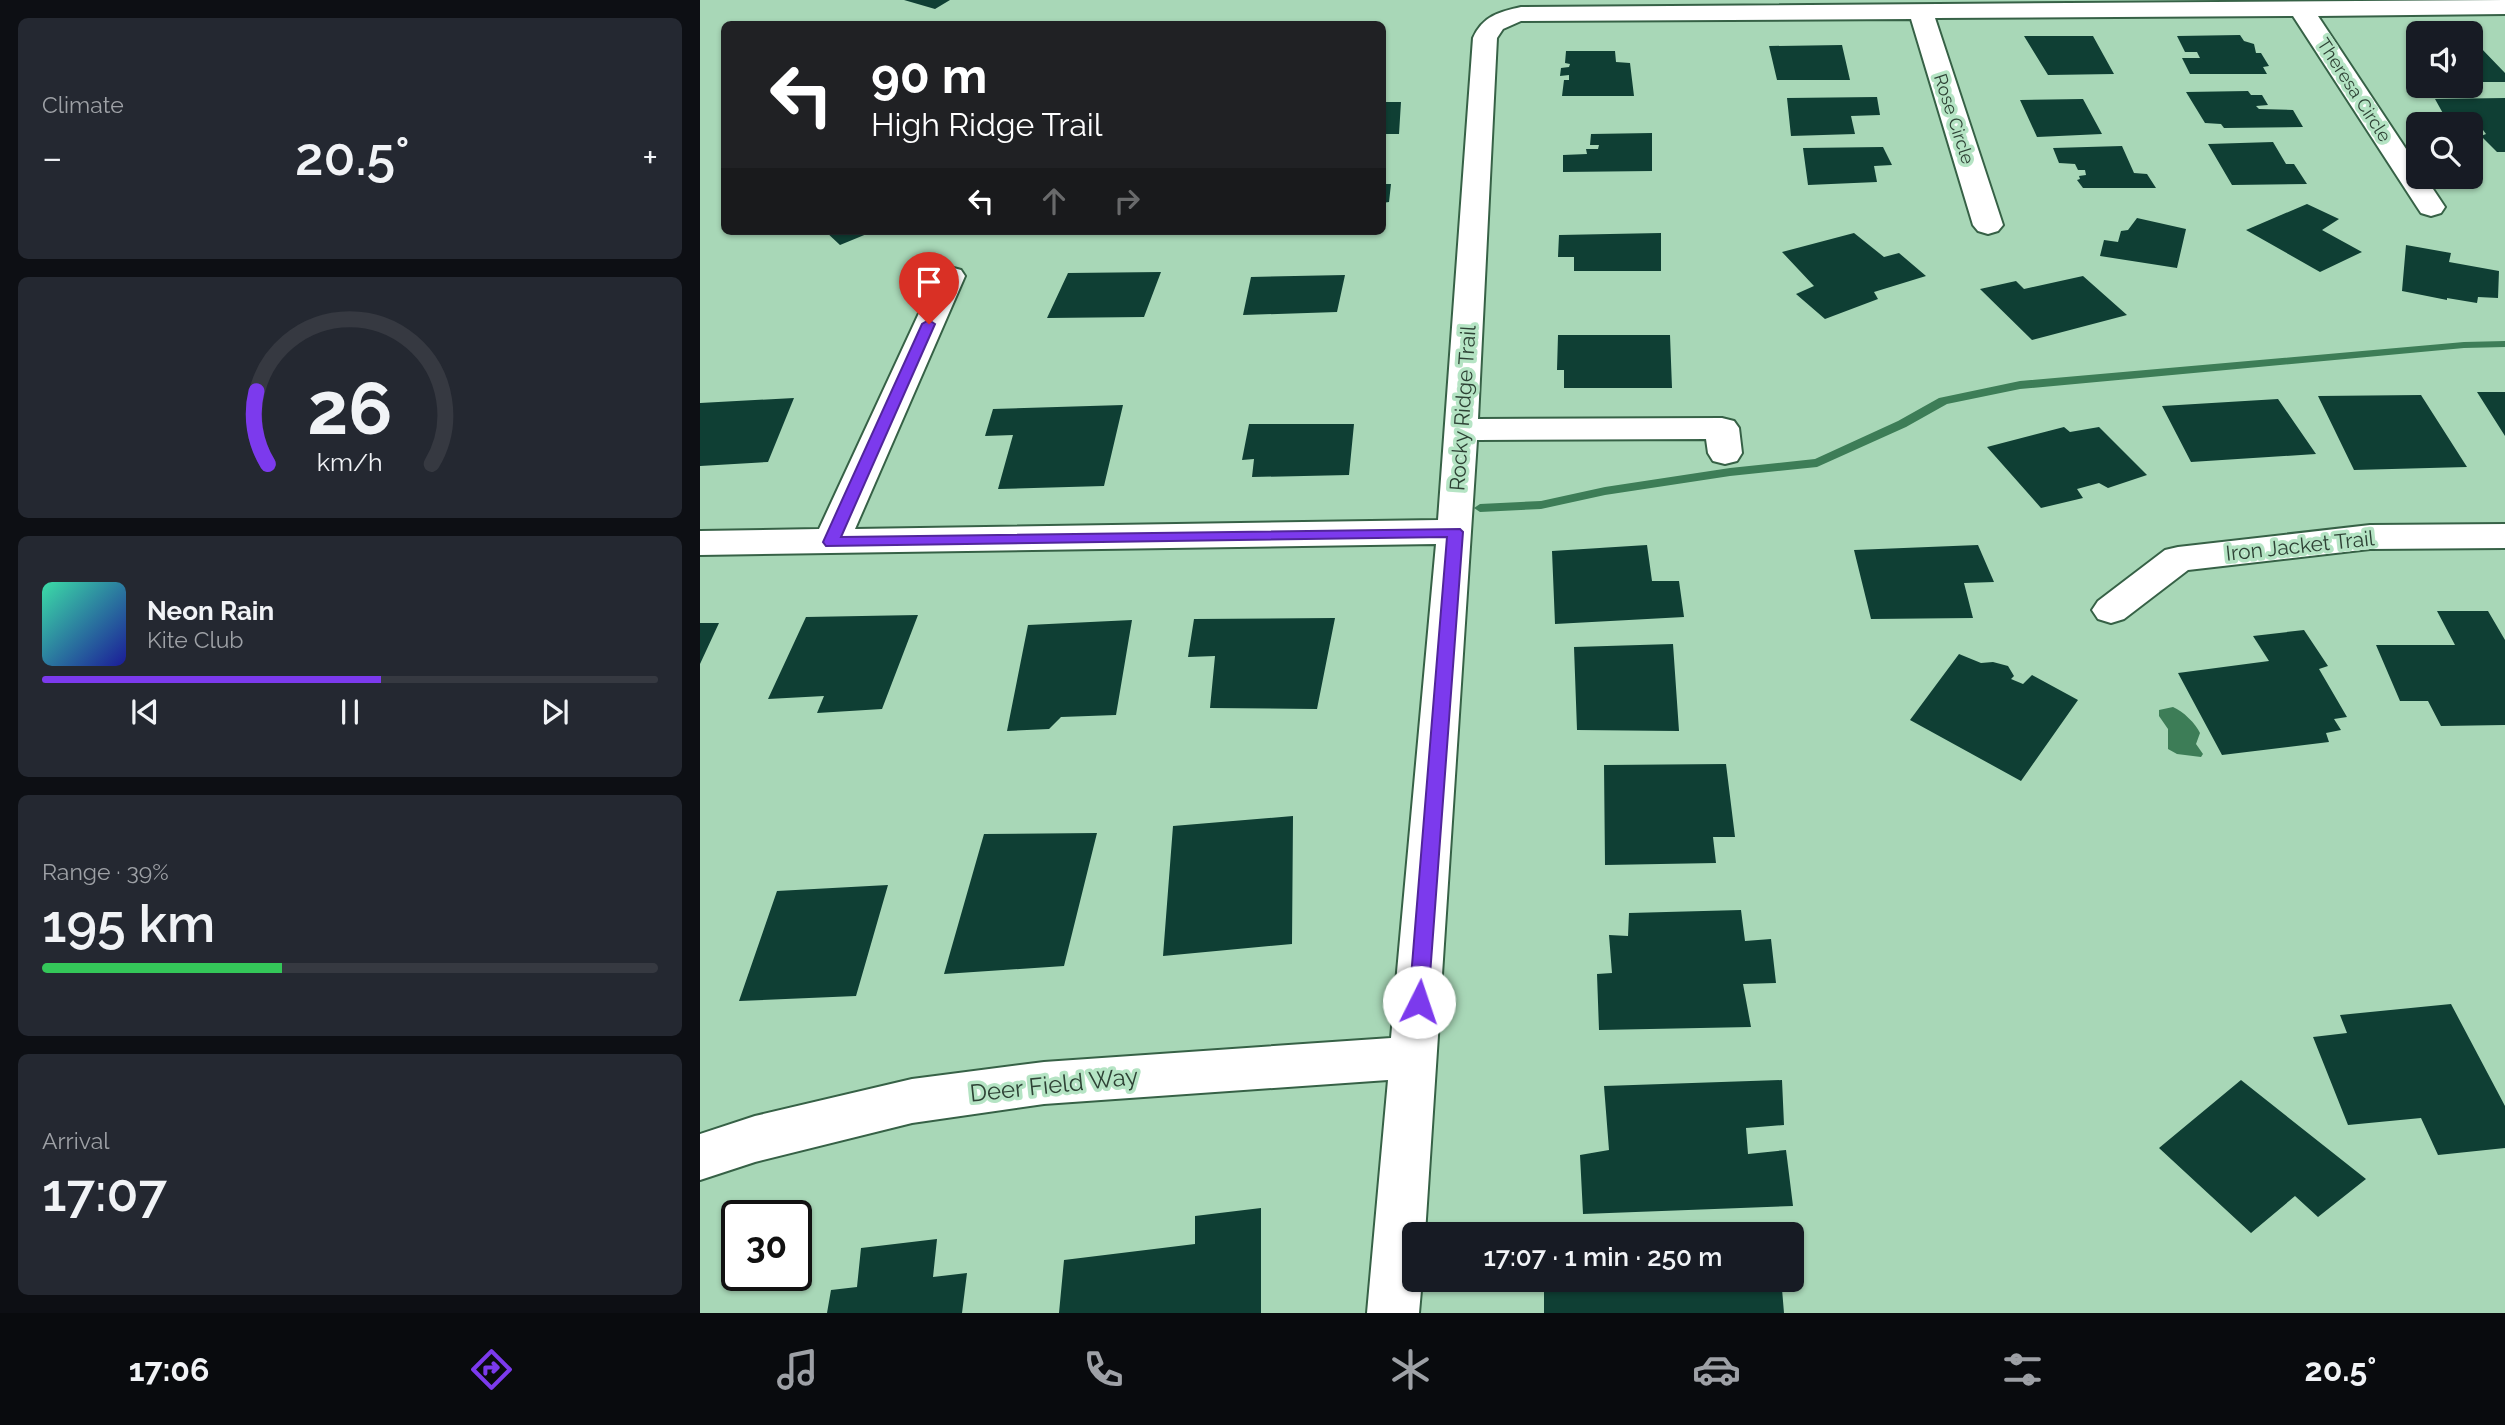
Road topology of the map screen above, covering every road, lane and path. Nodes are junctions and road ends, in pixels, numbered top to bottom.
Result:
1 (2505, 7) edge
2 (2301, 9) junction
3 (1921, 12) junction
4 (2431, 207) dead end
5 (1988, 225) dead end
6 (950, 276) dead end
7 (1462, 430) junction
8 (1725, 453) dead end
9 (1455, 532) junction
10 (2505, 536) edge
11 (831, 542) junction
12 (700, 543) edge
13 (2111, 610) dead end
14 (1414, 1057) junction
15 (700, 1157) edge
16 (1392, 1313) edge

1 - 2 street
2 - 3 street
2 - 4 street, Theresa Circle
3 - 5 street, Rose Circle
3 - 7 street, Rocky Ridge Trail
6 - 11 street
7 - 8 street
7 - 9 street, Rocky Ridge Trail
9 - 11 street
9 - 14 street, Rocky Ridge Trail
10 - 13 street, Iron Jacket Trail
11 - 12 street
14 - 15 street, Deer Field Way
14 - 16 street, Rocky Ridge Trail

